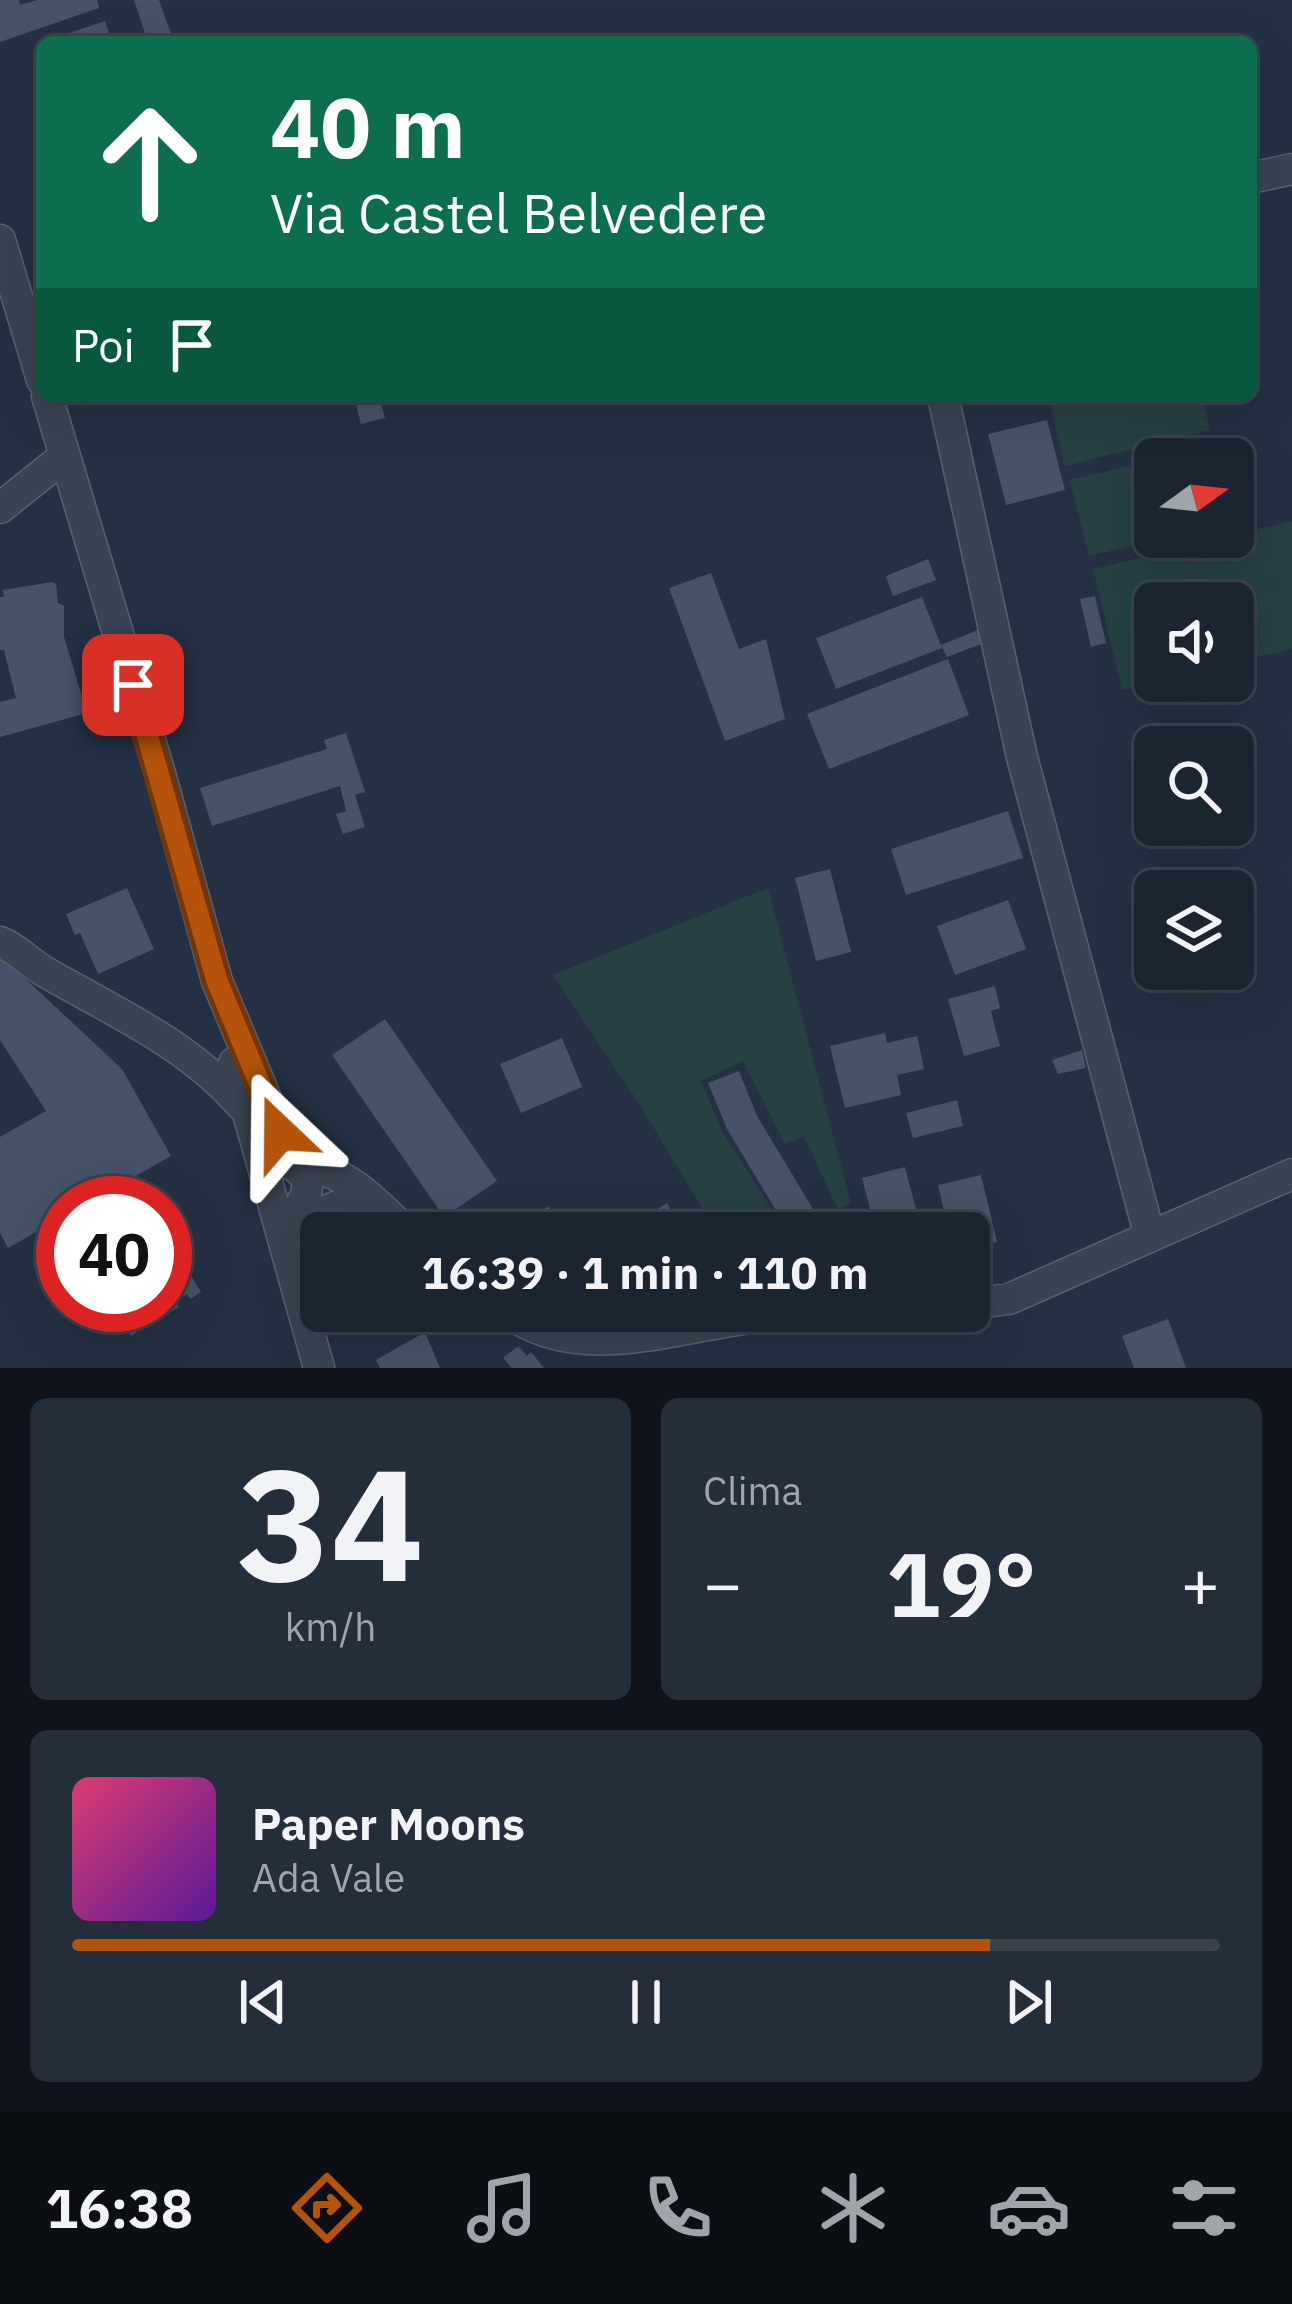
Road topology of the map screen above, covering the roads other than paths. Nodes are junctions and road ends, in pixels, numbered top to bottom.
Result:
1 (1292, 169) edge
2 (1257, 177) edge
3 (0, 240) edge
4 (36, 360) edge
5 (49, 402) edge
6 (944, 402) edge
7 (65, 456) junction
8 (0, 508) edge
9 (0, 942) edge
10 (217, 981) junction
11 (246, 1111) junction
12 (294, 1165) junction
13 (1292, 1174) edge
14 (287, 1203) junction
15 (381, 1208) junction
16 (386, 1212) edge
17 (1150, 1237) junction
18 (300, 1241) edge
19 (990, 1301) edge
20 (329, 1332) edge
21 (553, 1332) edge
22 (666, 1332) edge
23 (319, 1368) edge
24 (340, 1368) edge

1 - 2 street
3 - 4 street
5 - 7 street
6 - 17 street
7 - 8 street
7 - 10 street
9 - 11 street
10 - 11 street
10 - 12 street
11 - 14 street
12 - 14 street
12 - 15 street
13 - 17 street
14 - 15 street
14 - 18 street
14 - 23 street
15 - 16 street
17 - 19 street
20 - 24 street
21 - 22 street

